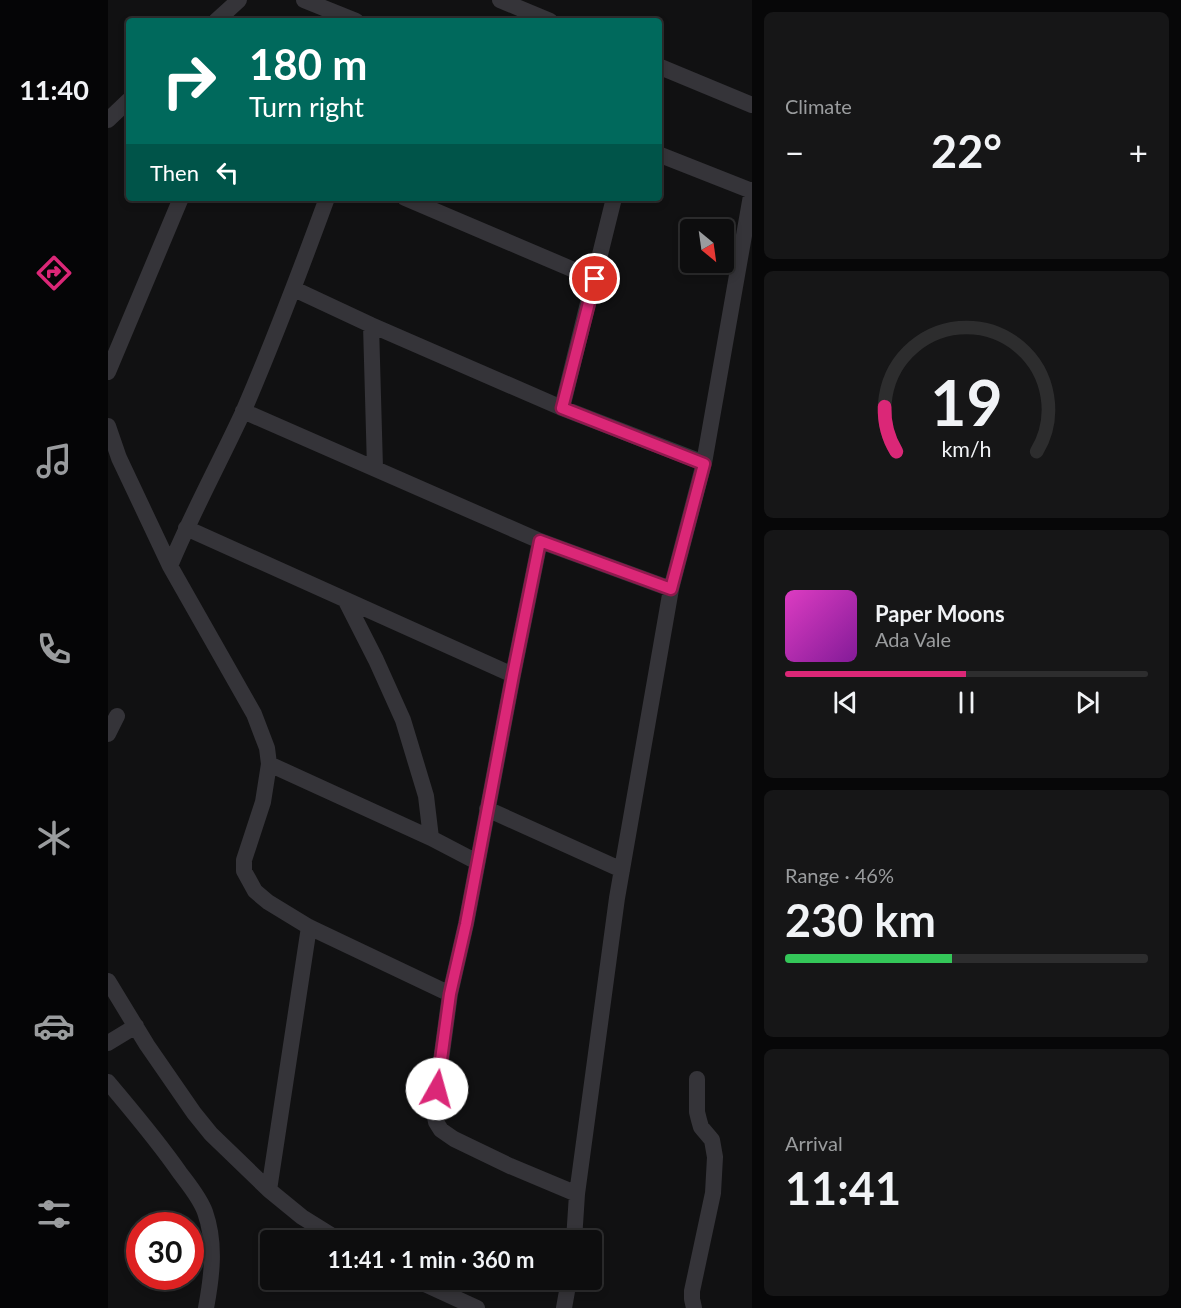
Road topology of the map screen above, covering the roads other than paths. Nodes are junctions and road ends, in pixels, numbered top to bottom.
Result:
1 (239, 0) edge
2 (304, 0) edge
3 (500, 0) edge
4 (219, 18) edge
5 (347, 18) edge
6 (543, 18) edge
7 (662, 68) edge
8 (126, 103) edge
9 (752, 105) edge
10 (108, 120) edge
11 (662, 156) edge
12 (752, 191) edge
13 (180, 201) edge
14 (326, 201) edge
15 (412, 201) edge
16 (613, 201) edge
17 (595, 279) junction
18 (294, 289) junction
19 (371, 325) junction
20 (108, 372) edge
21 (562, 408) junction
22 (243, 411) junction
23 (108, 426) edge
24 (704, 464) junction
25 (375, 468) junction
26 (186, 528) junction
27 (540, 541) junction
28 (170, 566) junction
29 (671, 589) junction
30 (346, 601) junction
31 (513, 675) junction
32 (117, 716) dead end
33 (108, 734) edge
34 (269, 764) junction
35 (487, 809) junction
36 (431, 838) junction
37 (477, 862) junction
38 (622, 870) junction
39 (309, 927) junction
40 (108, 981) edge
41 (450, 994) junction
42 (136, 1026) junction
43 (108, 1043) edge
44 (697, 1079) dead end
45 (108, 1082) edge
46 (269, 1190) junction
47 (578, 1194) junction
48 (324, 1230) edge
49 (575, 1230) edge
50 (438, 1290) edge
51 (568, 1290) edge
52 (206, 1308) edge
53 (477, 1308) edge
54 (564, 1308) edge
55 (694, 1308) edge

1 - 4 street
2 - 5 street
3 - 6 street
7 - 9 street
8 - 10 street
11 - 12 street
12 - 24 street
13 - 20 street
14 - 18 street
15 - 17 street
16 - 17 street
17 - 21 street
18 - 19 street
18 - 22 street
19 - 21 street
19 - 25 street
21 - 24 street
22 - 25 street
22 - 26 street
23 - 28 street
24 - 29 street
25 - 27 street
26 - 28 street
26 - 30 street
27 - 29 street
27 - 31 street
28 - 34 street
29 - 38 street
30 - 31 street
30 - 36 street
31 - 35 street
32 - 33 street
34 - 36 street
34 - 39 street
35 - 37 street
35 - 38 street
36 - 37 street
37 - 41 street
38 - 47 street
39 - 41 street
39 - 46 street
40 - 42 street
41 - 47 street
42 - 43 street
42 - 46 street
44 - 55 street
45 - 52 street
46 - 48 street
47 - 49 street
50 - 53 street
51 - 54 street

